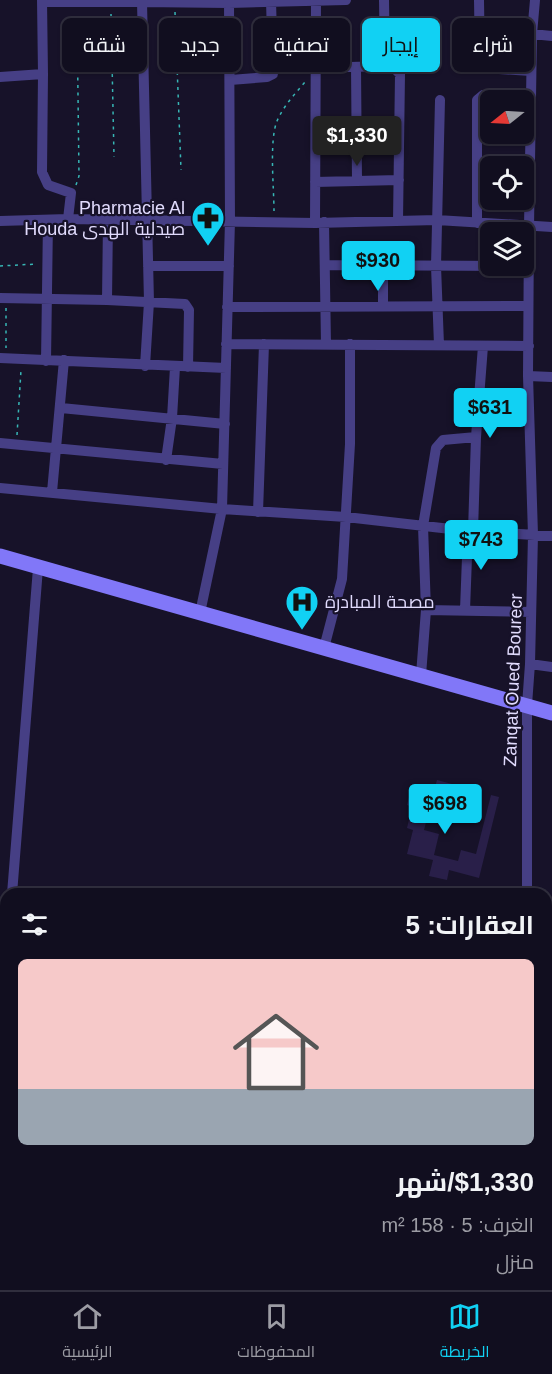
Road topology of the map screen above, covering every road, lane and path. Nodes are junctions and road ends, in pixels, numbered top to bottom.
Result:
1 (300, 0) edge
2 (316, 0) edge
3 (331, 0) edge
4 (346, 0) edge
5 (384, 0) edge
6 (479, 0) edge
7 (535, 0) edge
8 (42, 1) edge
9 (76, 1) edge
10 (111, 1) edge
11 (229, 1) edge
12 (271, 1) edge
13 (142, 2) junction
14 (175, 2) junction
15 (316, 18) edge
16 (384, 18) edge
17 (479, 18) edge
18 (533, 18) edge
19 (534, 34) edge
20 (552, 36) edge
21 (350, 67) edge
22 (356, 67) junction
23 (362, 67) edge
24 (313, 72) edge
25 (315, 72) edge
26 (398, 72) edge
27 (531, 72) edge
28 (43, 74) junction
29 (0, 77) edge
30 (230, 80) junction
31 (531, 90) edge
32 (480, 98) edge
33 (440, 100) dead end
34 (530, 144) edge
35 (114, 157) dead end
36 (181, 170) dead end
37 (399, 180) junction
38 (357, 181) junction
39 (315, 182) junction
40 (71, 193) junction
41 (68, 219) junction
42 (48, 220) junction
43 (108, 220) junction
44 (147, 220) junction
45 (437, 220) junction
46 (0, 221) edge
47 (230, 221) junction
48 (275, 221) junction
49 (398, 221) junction
50 (319, 222) junction
51 (529, 222) edge
52 (477, 223) junction
53 (480, 223) edge
54 (534, 227) edge
55 (552, 227) edge
56 (47, 264) junction
57 (324, 265) junction
58 (0, 266) edge
59 (148, 266) junction
60 (229, 266) junction
61 (436, 266) junction
62 (480, 266) edge
63 (383, 267) junction
64 (528, 276) edge
65 (3, 298) edge
66 (46, 298) junction
67 (107, 300) junction
68 (149, 302) junction
69 (324, 306) junction
70 (383, 306) junction
71 (528, 306) junction
72 (438, 307) junction
73 (227, 308) junction
74 (226, 344) junction
75 (326, 344) junction
76 (350, 344) junction
77 (264, 345) junction
78 (439, 345) junction
79 (483, 346) junction
80 (529, 346) junction
81 (3, 358) edge
82 (21, 360) junction
83 (63, 360) junction
84 (46, 361) junction
85 (145, 366) junction
86 (175, 367) junction
87 (188, 367) junction
88 (226, 368) junction
89 (528, 376) junction
90 (552, 377) edge
91 (61, 408) junction
92 (172, 418) junction
93 (225, 424) junction
94 (476, 437) junction
95 (0, 443) edge
96 (16, 444) junction
97 (57, 448) junction
98 (166, 460) junction
99 (223, 464) junction
100 (0, 488) edge
101 (52, 492) junction
102 (222, 509) junction
103 (258, 512) junction
104 (345, 517) junction
105 (423, 526) junction
106 (471, 531) junction
107 (533, 535) junction
108 (552, 536) edge
109 (0, 556) edge
110 (38, 568) junction
111 (426, 610) junction
112 (465, 610) junction
113 (531, 612) junction
114 (200, 613) junction
115 (324, 648) junction
116 (530, 664) junction
117 (552, 667) edge
118 (421, 675) junction
119 (527, 705) junction
120 (552, 712) edge
121 (12, 888) edge
122 (527, 888) edge

1 - 2 street
1 - 12 street
2 - 3 street
2 - 15 street
3 - 4 street
5 - 16 street
6 - 17 street
7 - 18 street, Zanqat Oued Bourecr
8 - 9 street
8 - 28 street
9 - 10 street
9 - 40 path
10 - 13 street
10 - 35 path
11 - 12 street
11 - 14 street
11 - 30 street
12 - 30 street
13 - 14 street
13 - 44 street
14 - 36 path
19 - 20 street
21 - 22 street
22 - 23 street
22 - 38 street
24 - 48 path
25 - 39 street
26 - 37 street
27 - 31 street, Zanqat Oued Bourecr
28 - 29 street
28 - 40 street
30 - 47 street
32 - 52 street
33 - 45 street
34 - 51 street, Zanqat Oued Bourecr
37 - 38 street
37 - 49 street
38 - 39 street
39 - 50 street
40 - 41 street
41 - 42 street
41 - 43 street
42 - 46 street
42 - 56 street
43 - 44 street
43 - 67 street
44 - 47 street
44 - 59 street
45 - 49 street
45 - 52 street
45 - 61 street
47 - 48 street
47 - 60 street
48 - 50 street
49 - 50 street
50 - 57 street
52 - 53 street
54 - 55 street
56 - 58 path
56 - 66 street
57 - 63 street
57 - 69 street
59 - 60 street
59 - 68 street
60 - 73 street
61 - 62 street
61 - 63 street
61 - 72 street
63 - 70 street
64 - 71 street, Zanqat Oued Bourecr
65 - 66 street
65 - 81 path
66 - 67 street
66 - 84 street
67 - 68 street
68 - 85 street
68 - 87 street
69 - 70 street
69 - 73 street
69 - 75 street
70 - 72 street
71 - 72 street
71 - 80 street, Zanqat Oued Bourecr
72 - 78 street
73 - 74 street
74 - 77 street
74 - 88 street
75 - 76 street
75 - 77 street
76 - 78 street
76 - 104 street
77 - 103 street
78 - 79 street
79 - 80 street
79 - 94 street
80 - 89 street, Zanqat Oued Bourecr
81 - 82 street
82 - 84 street
82 - 96 path
83 - 84 street
83 - 85 street
83 - 91 street
85 - 86 street
86 - 87 street
86 - 92 street
87 - 88 street
88 - 93 street
89 - 90 street
89 - 107 street, Zanqat Oued Bourecr
91 - 92 street
91 - 97 street
92 - 93 street
92 - 98 street
93 - 99 street
94 - 105 street
94 - 106 street
95 - 96 street
96 - 97 street
97 - 98 street
97 - 101 street
98 - 99 street
99 - 102 street
100 - 101 street
101 - 102 street
102 - 103 street
102 - 114 street
103 - 104 street
104 - 105 street
104 - 115 street
105 - 106 street
105 - 111 street
106 - 107 street
106 - 112 street
107 - 108 street
107 - 113 street, Zanqat Oued Bourecr
109 - 110 street
110 - 114 street
110 - 121 street
111 - 112 street
111 - 118 street
112 - 113 street
113 - 116 street, Zanqat Oued Bourecr
114 - 115 street
115 - 118 street
116 - 117 street
116 - 119 street, Zanqat Oued Bourecr
118 - 119 street
119 - 120 street
119 - 122 street, Zanqat Oued Bourecr

